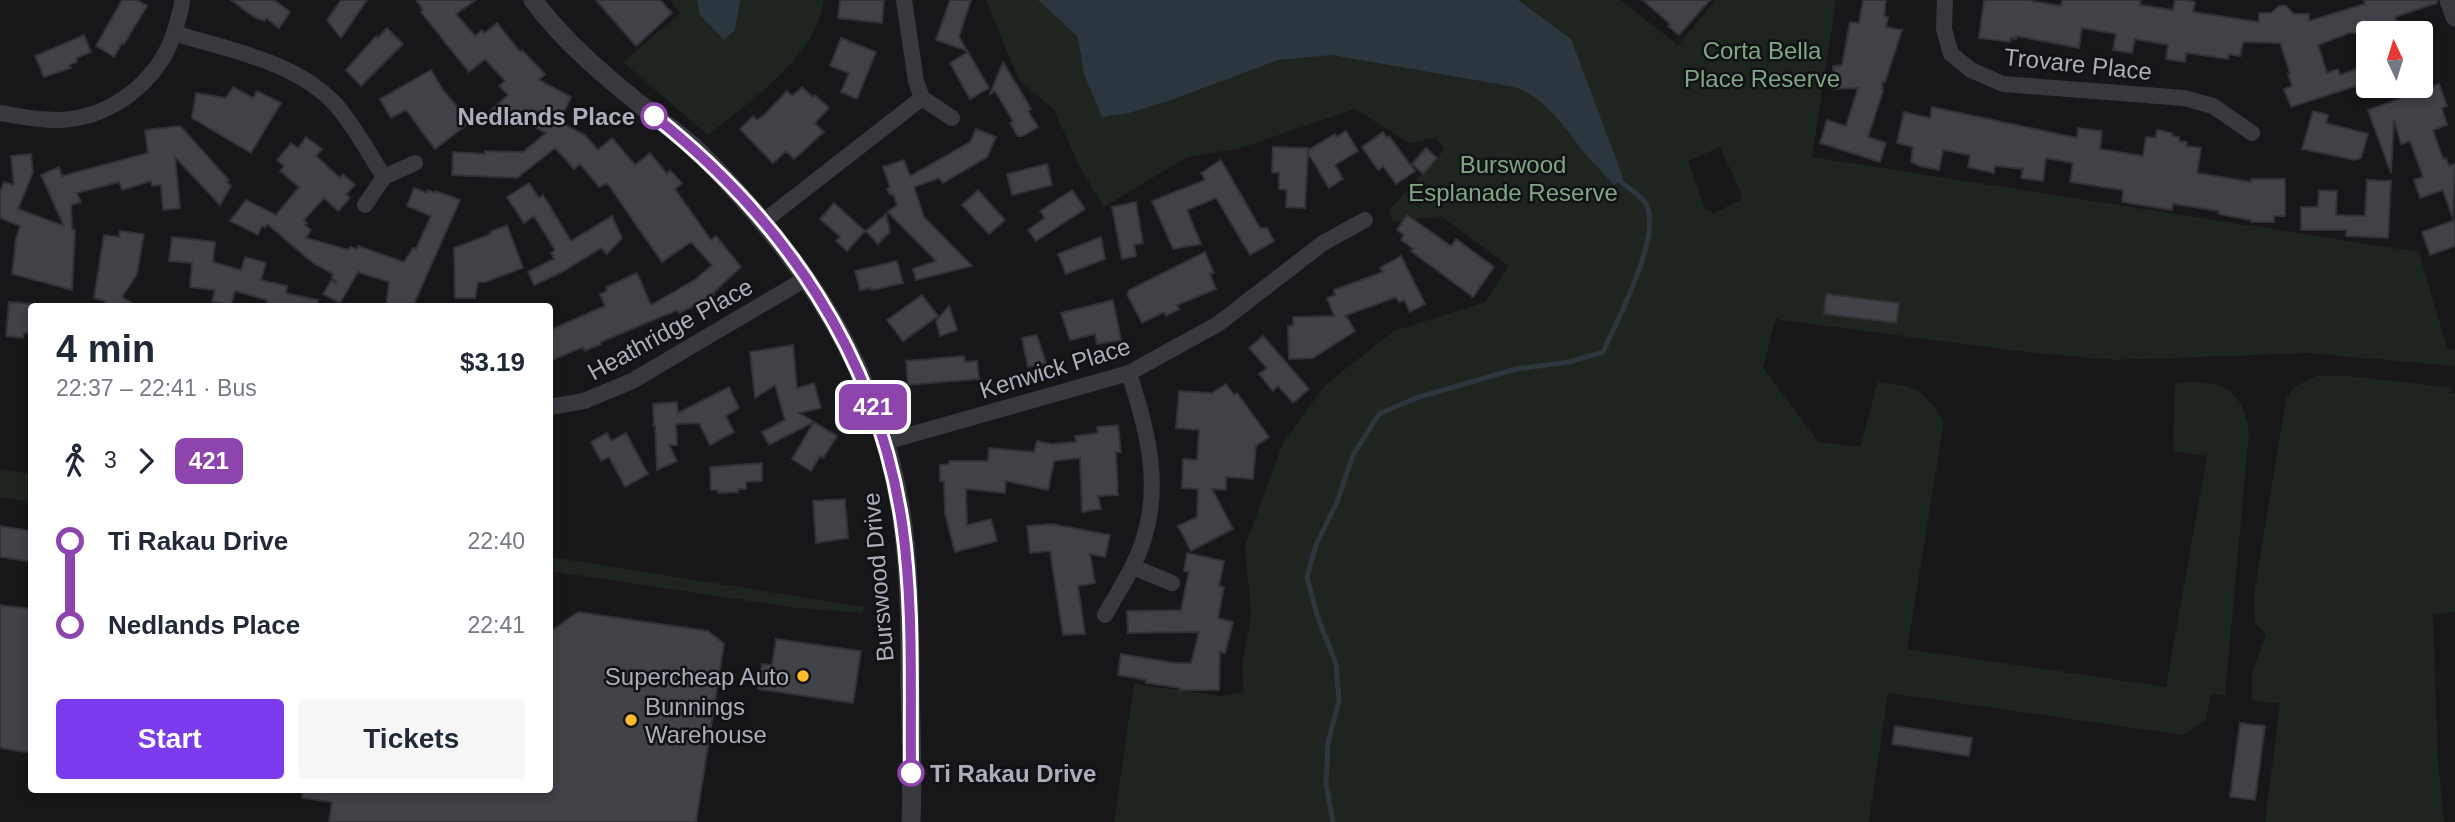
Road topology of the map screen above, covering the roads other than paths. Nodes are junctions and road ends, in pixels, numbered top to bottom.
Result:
1 (182, 0) edge
2 (533, 0) edge
3 (904, 0) edge
4 (1945, 0) edge
5 (2449, 0) edge
6 (2455, 17) edge
7 (174, 33) junction
8 (922, 98) junction
9 (1, 113) edge
10 (952, 118) dead end
11 (2252, 133) dead end
12 (415, 163) dead end
13 (384, 177) junction
14 (365, 205) dead end
15 (1365, 220) dead end
16 (764, 221) junction
17 (807, 278) junction
18 (1129, 373) junction
19 (553, 406) edge
20 (885, 442) junction
21 (1133, 567) junction
22 (1172, 583) dead end
23 (1105, 615) dead end
24 (911, 822) edge

1 - 7 street
2 - 16 street, Burswood Drive
3 - 8 street
4 - 11 street, Trovare Place
5 - 6 street
7 - 9 street
7 - 13 street
8 - 10 street
8 - 16 street
12 - 13 street
13 - 14 street
15 - 18 street, Kenwick Place
16 - 17 street, Burswood Drive
17 - 19 street, Heathridge Place
17 - 20 street, Burswood Drive
18 - 20 street, Kenwick Place
18 - 21 street
20 - 24 street, Burswood Drive
21 - 22 street
21 - 23 street

